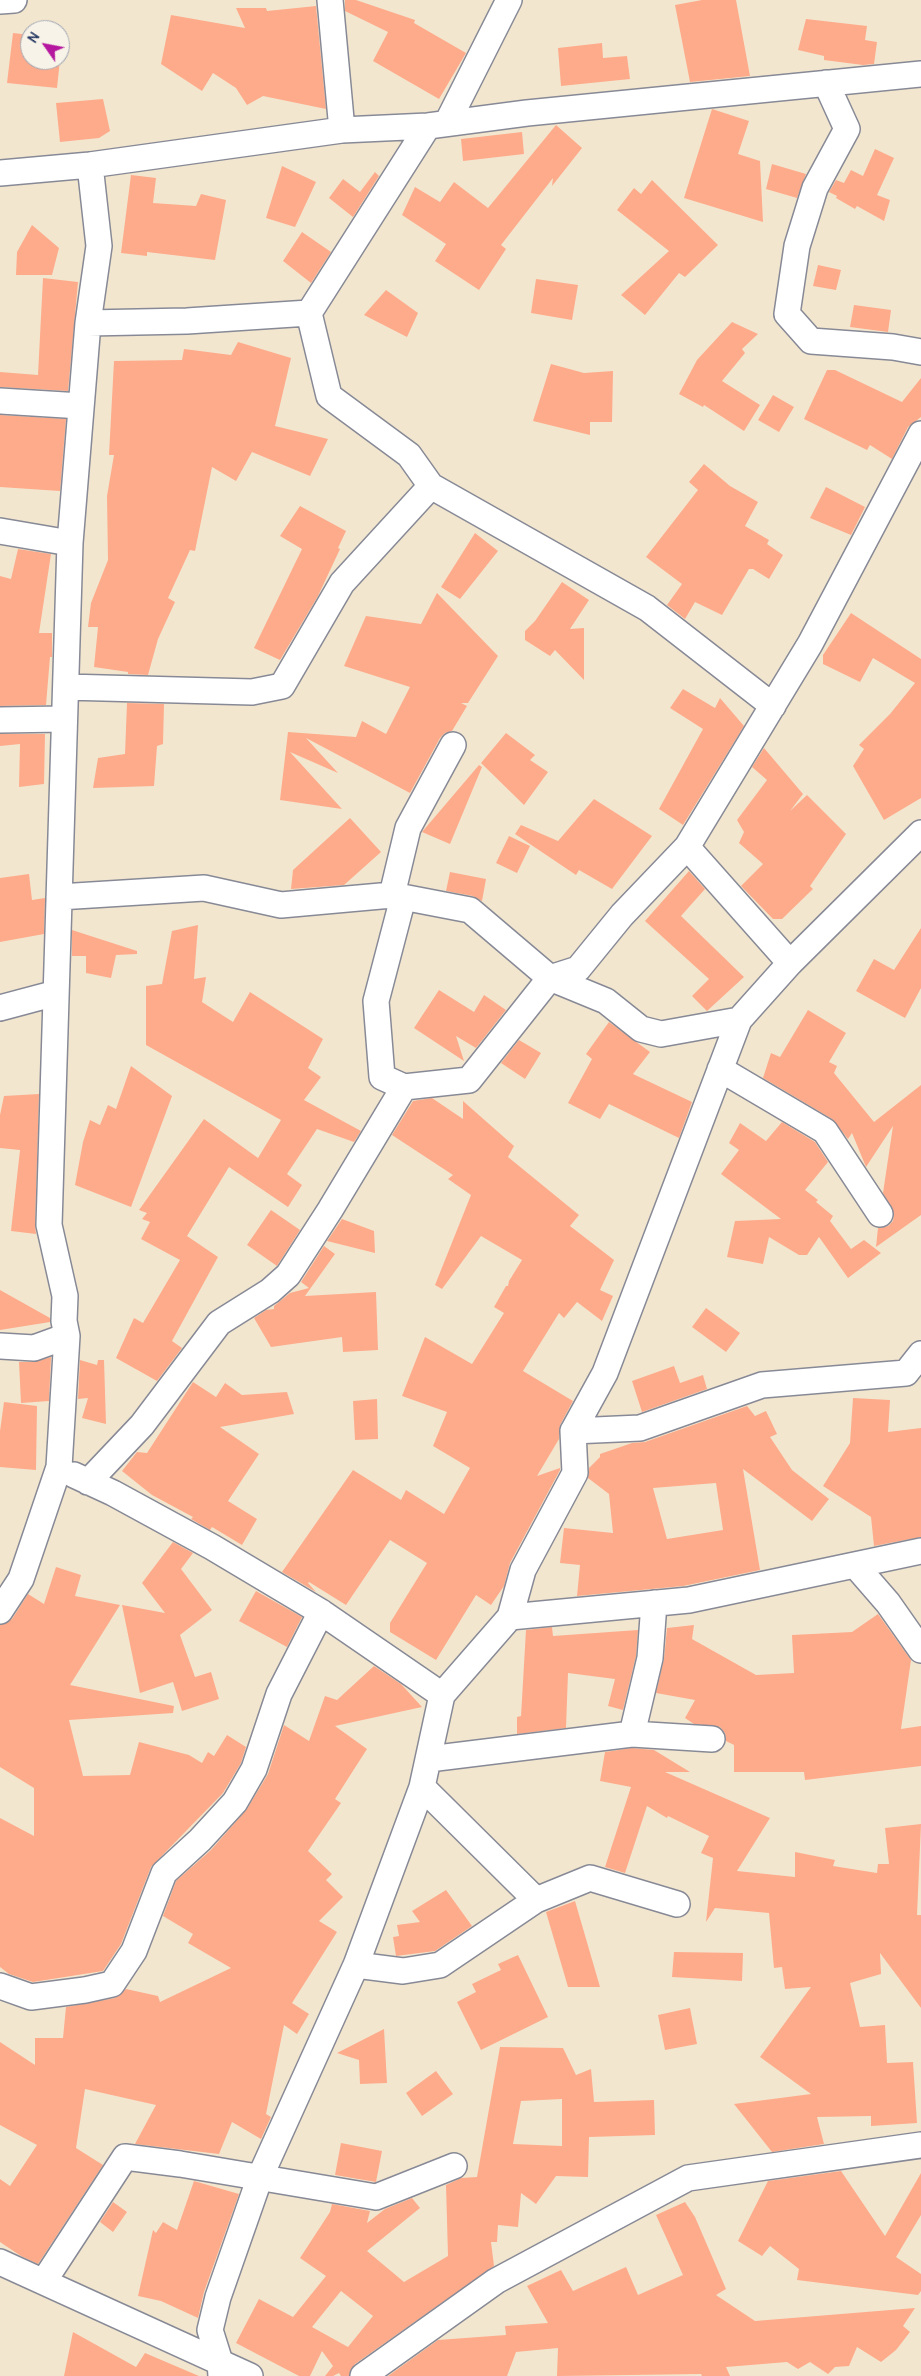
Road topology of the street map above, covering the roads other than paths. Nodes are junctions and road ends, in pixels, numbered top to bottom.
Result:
1 (14, 0) edge
2 (330, 0) edge
3 (509, 0) edge
4 (0, 1) edge
5 (921, 74) edge
6 (826, 83) junction
7 (437, 124) junction
8 (342, 130) junction
9 (90, 165) junction
10 (0, 173) edge
11 (309, 312) junction
12 (88, 323) junction
13 (921, 352) edge
14 (0, 401) edge
15 (81, 406) junction
16 (921, 434) edge
17 (431, 486) junction
18 (0, 531) edge
19 (70, 543) junction
20 (66, 687) junction
21 (773, 706) junction
22 (64, 719) junction
23 (0, 720) edge
24 (454, 745) dead end
25 (921, 833) edge
26 (687, 847) junction
27 (398, 896) junction
28 (60, 897) junction
29 (790, 963) junction
30 (550, 978) junction
31 (56, 993) junction
32 (0, 1008) edge
33 (739, 1020) junction
34 (720, 1069) junction
35 (404, 1087) junction
36 (880, 1214) dead end
37 (67, 1336) junction
38 (0, 1346) edge
39 (921, 1354) edge
40 (573, 1431) junction
41 (59, 1467) junction
42 (88, 1482) junction
43 (921, 1551) edge
44 (855, 1565) junction
45 (654, 1603) junction
46 (0, 1611) edge
47 (321, 1612) junction
48 (510, 1617) junction
49 (921, 1650) edge
50 (442, 1695) junction
51 (632, 1734) junction
52 (712, 1739) dead end
53 (429, 1760) junction
54 (422, 1787) junction
55 (536, 1900) junction
56 (677, 1904) dead end
57 (356, 1965) junction
58 (0, 1986) edge
59 (921, 2144) edge
60 (454, 2166) dead end
61 (260, 2177) junction
62 (0, 2262) edge
63 (44, 2281) junction
64 (220, 2369) edge
65 (250, 2376) edge
66 (363, 2376) edge

1 - 4 street
2 - 8 street
3 - 7 street
5 - 6 street
6 - 7 street
6 - 13 street
7 - 8 street
7 - 11 street
8 - 9 street
9 - 10 street
9 - 12 street
11 - 12 street
11 - 17 street
12 - 15 street
14 - 15 street
15 - 19 street
16 - 21 street
17 - 20 street
17 - 21 street
18 - 19 street
19 - 20 street
20 - 22 street
21 - 26 street
22 - 23 street
22 - 28 street
24 - 27 street
25 - 29 street
26 - 29 street
26 - 30 street
27 - 28 street
27 - 30 street
27 - 35 street
28 - 31 street
29 - 33 street
30 - 33 street
30 - 35 street
31 - 32 street
31 - 37 street
33 - 34 street
34 - 36 street
34 - 40 street
35 - 42 street
37 - 38 street
37 - 41 street
39 - 40 street
40 - 48 street
41 - 42 street
41 - 46 street
42 - 47 street
43 - 44 street
44 - 45 street
44 - 49 street
45 - 48 street
45 - 51 street
47 - 50 street
47 - 58 street
48 - 50 street
50 - 53 street
51 - 52 street
51 - 53 street
53 - 54 street
54 - 55 street
54 - 57 street
55 - 56 street
55 - 57 street
57 - 61 street
59 - 66 street
60 - 61 street
61 - 63 street
61 - 64 street
62 - 63 street
63 - 64 street
64 - 65 street

